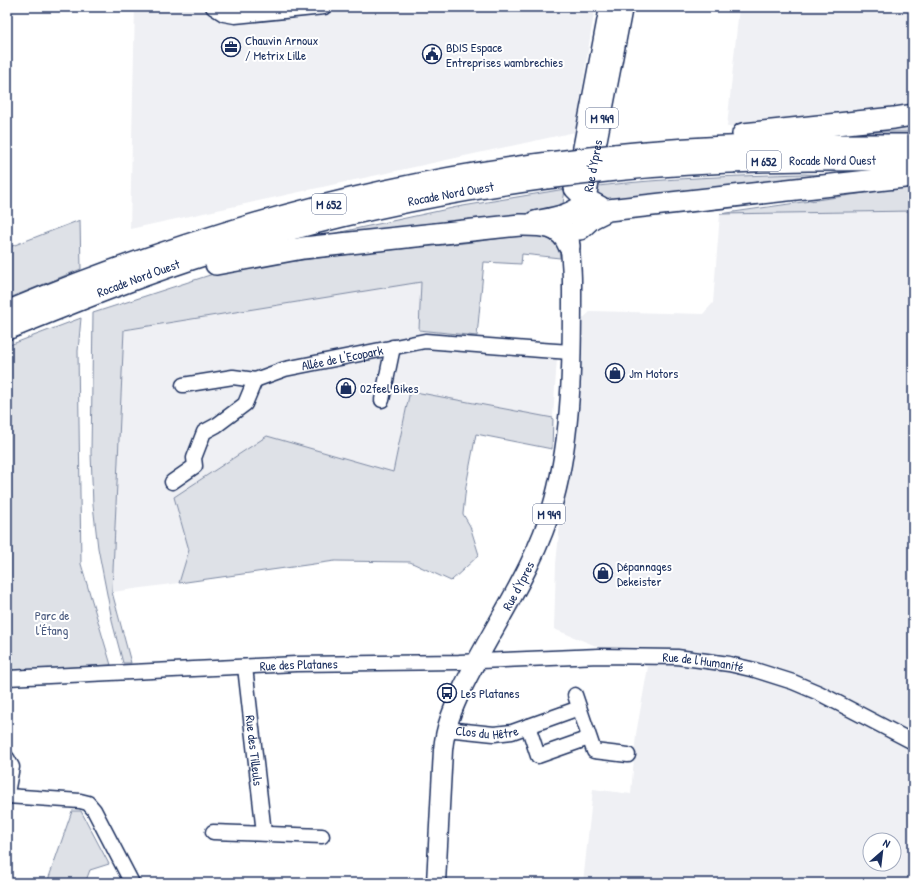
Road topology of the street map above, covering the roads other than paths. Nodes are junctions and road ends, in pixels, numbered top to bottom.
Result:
1 (213, 7) edge
2 (324, 7) edge
3 (609, 7) edge
4 (623, 7) edge
5 (913, 115) edge
6 (913, 145) edge
7 (645, 152) junction
8 (913, 160) edge
9 (615, 163) junction
10 (913, 176) edge
11 (608, 210) junction
12 (578, 213) junction
13 (520, 225) junction
14 (116, 281) junction
15 (64, 298) junction
16 (7, 312) edge
17 (7, 329) edge
18 (393, 347) junction
19 (571, 352) junction
20 (255, 380) junction
21 (183, 385) dead end
22 (382, 400) dead end
23 (172, 482) dead end
24 (476, 661) junction
25 (245, 667) junction
26 (7, 678) edge
27 (528, 726) junction
28 (446, 729) junction
29 (589, 738) junction
30 (913, 742) edge
31 (628, 755) dead end
32 (7, 758) edge
33 (7, 793) edge
34 (7, 796) edge
35 (213, 832) dead end
36 (264, 834) junction
37 (322, 836) dead end
38 (132, 883) edge
39 (436, 883) edge

1 - 2 street
3 - 12 main road, Rue d'Ypres / M 949
4 - 12 main road, Rue d'Ypres / M 949
5 - 7 highway
6 - 7 highway, Rocade Nord Ouest / M 652
7 - 9 highway, Rocade Nord Ouest / M 652
8 - 9 highway, Rocade Nord Ouest / M 652
9 - 14 highway, Rocade Nord Ouest / M 652, bridge
10 - 11 highway
11 - 12 highway
11 - 12 highway
12 - 13 highway
12 - 13 highway
12 - 19 main road, Rue d'Ypres / M 949
13 - 14 highway
14 - 15 highway, Rocade Nord Ouest / M 652
15 - 16 highway, Rocade Nord Ouest / M 652
15 - 17 highway, Rocade Nord Ouest / M 652
18 - 19 street, Allée de L'Ecopark
18 - 20 street, Allée de L'Ecopark
18 - 22 street
19 - 24 main road, Rue d'Ypres / M 949
20 - 21 street
20 - 23 street
24 - 25 street, Rue des Platanes
24 - 28 main road, Rue d'Ypres / M 949
24 - 30 street, Rue de l'Humanité
25 - 26 street, Rue des Platanes
25 - 36 street, Rue des Tilleuls
27 - 28 street, Clos du Hêtre
27 - 29 street, Clos du Hêtre
27 - 29 street, Clos du Hêtre
28 - 39 main road, Rue d'Ypres / M 949
29 - 31 street, Clos du Hêtre
32 - 33 street
34 - 38 street
35 - 36 street
36 - 37 street

